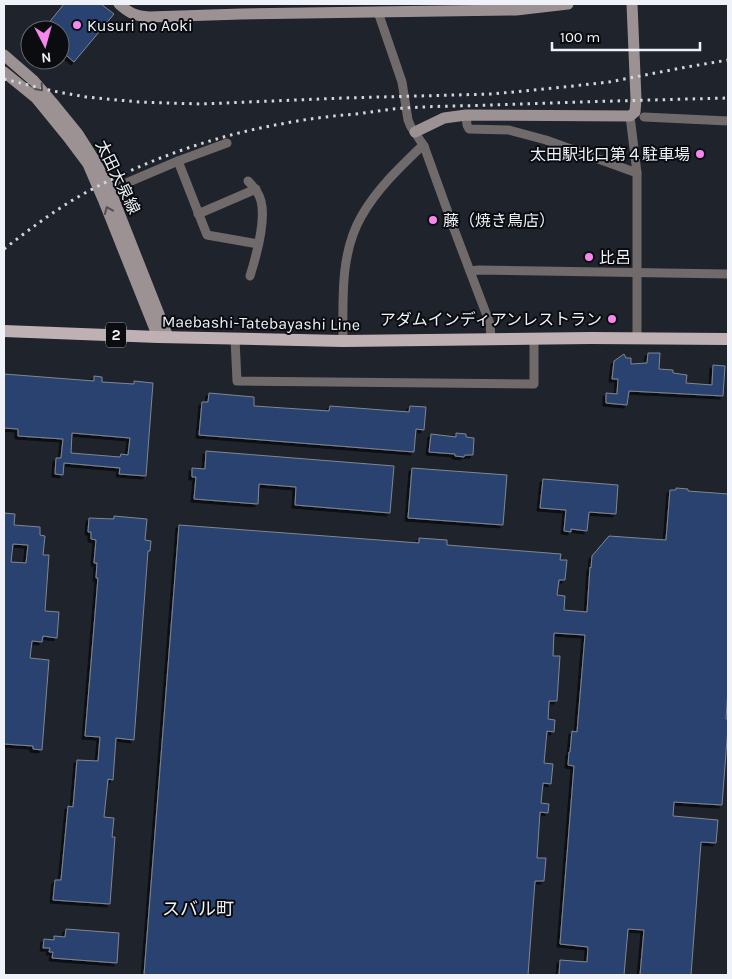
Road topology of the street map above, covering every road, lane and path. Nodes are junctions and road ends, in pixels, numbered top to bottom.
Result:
1 (119, 4) edge
2 (568, 4) edge
3 (632, 4) edge
4 (377, 8) edge
5 (4, 55) edge
6 (4, 72) edge
7 (466, 115) junction
8 (630, 116) junction
9 (644, 117) dead end
10 (728, 121) edge
11 (415, 132) junction
12 (227, 143) dead end
13 (424, 146) junction
14 (178, 161) junction
15 (637, 173) junction
16 (248, 182) dead end
17 (256, 189) junction
18 (110, 190) junction
19 (198, 214) junction
20 (258, 244) junction
21 (470, 271) junction
22 (637, 272) junction
23 (728, 274) edge
24 (250, 276) dead end
25 (4, 331) edge
26 (163, 337) junction
27 (637, 338) junction
28 (235, 339) junction
29 (491, 339) junction
30 (534, 339) junction
31 (728, 339) edge
32 (343, 341) junction

1 - 4 street
2 - 4 street
3 - 8 street
4 - 11 street
5 -> 18 street, 太田大泉線
26 -> 6 street, 太田大泉線
7 - 8 street
7 - 11 street
7 - 15 street
8 - 15 street
9 - 10 street
11 - 13 street
12 - 14 street
13 - 21 street
13 - 32 street
14 - 18 street
14 - 19 street
15 - 22 street
16 - 17 street
17 - 19 street
17 - 20 street
18 - 26 street, 太田大泉線
19 - 20 street
20 - 24 street
21 - 22 street
21 - 29 street
22 - 23 street
22 - 27 street
25 - 26 main road, Maebashi-Tatebayashi Line / 2
26 - 28 main road, Maebashi-Tatebayashi Line / 2
27 - 30 main road, Maebashi-Tatebayashi Line / 2
27 - 31 main road, Maebashi-Tatebayashi Line / 2
28 - 30 street
28 - 32 main road, Maebashi-Tatebayashi Line / 2
29 - 30 main road, Maebashi-Tatebayashi Line / 2
29 - 32 main road, Maebashi-Tatebayashi Line / 2

